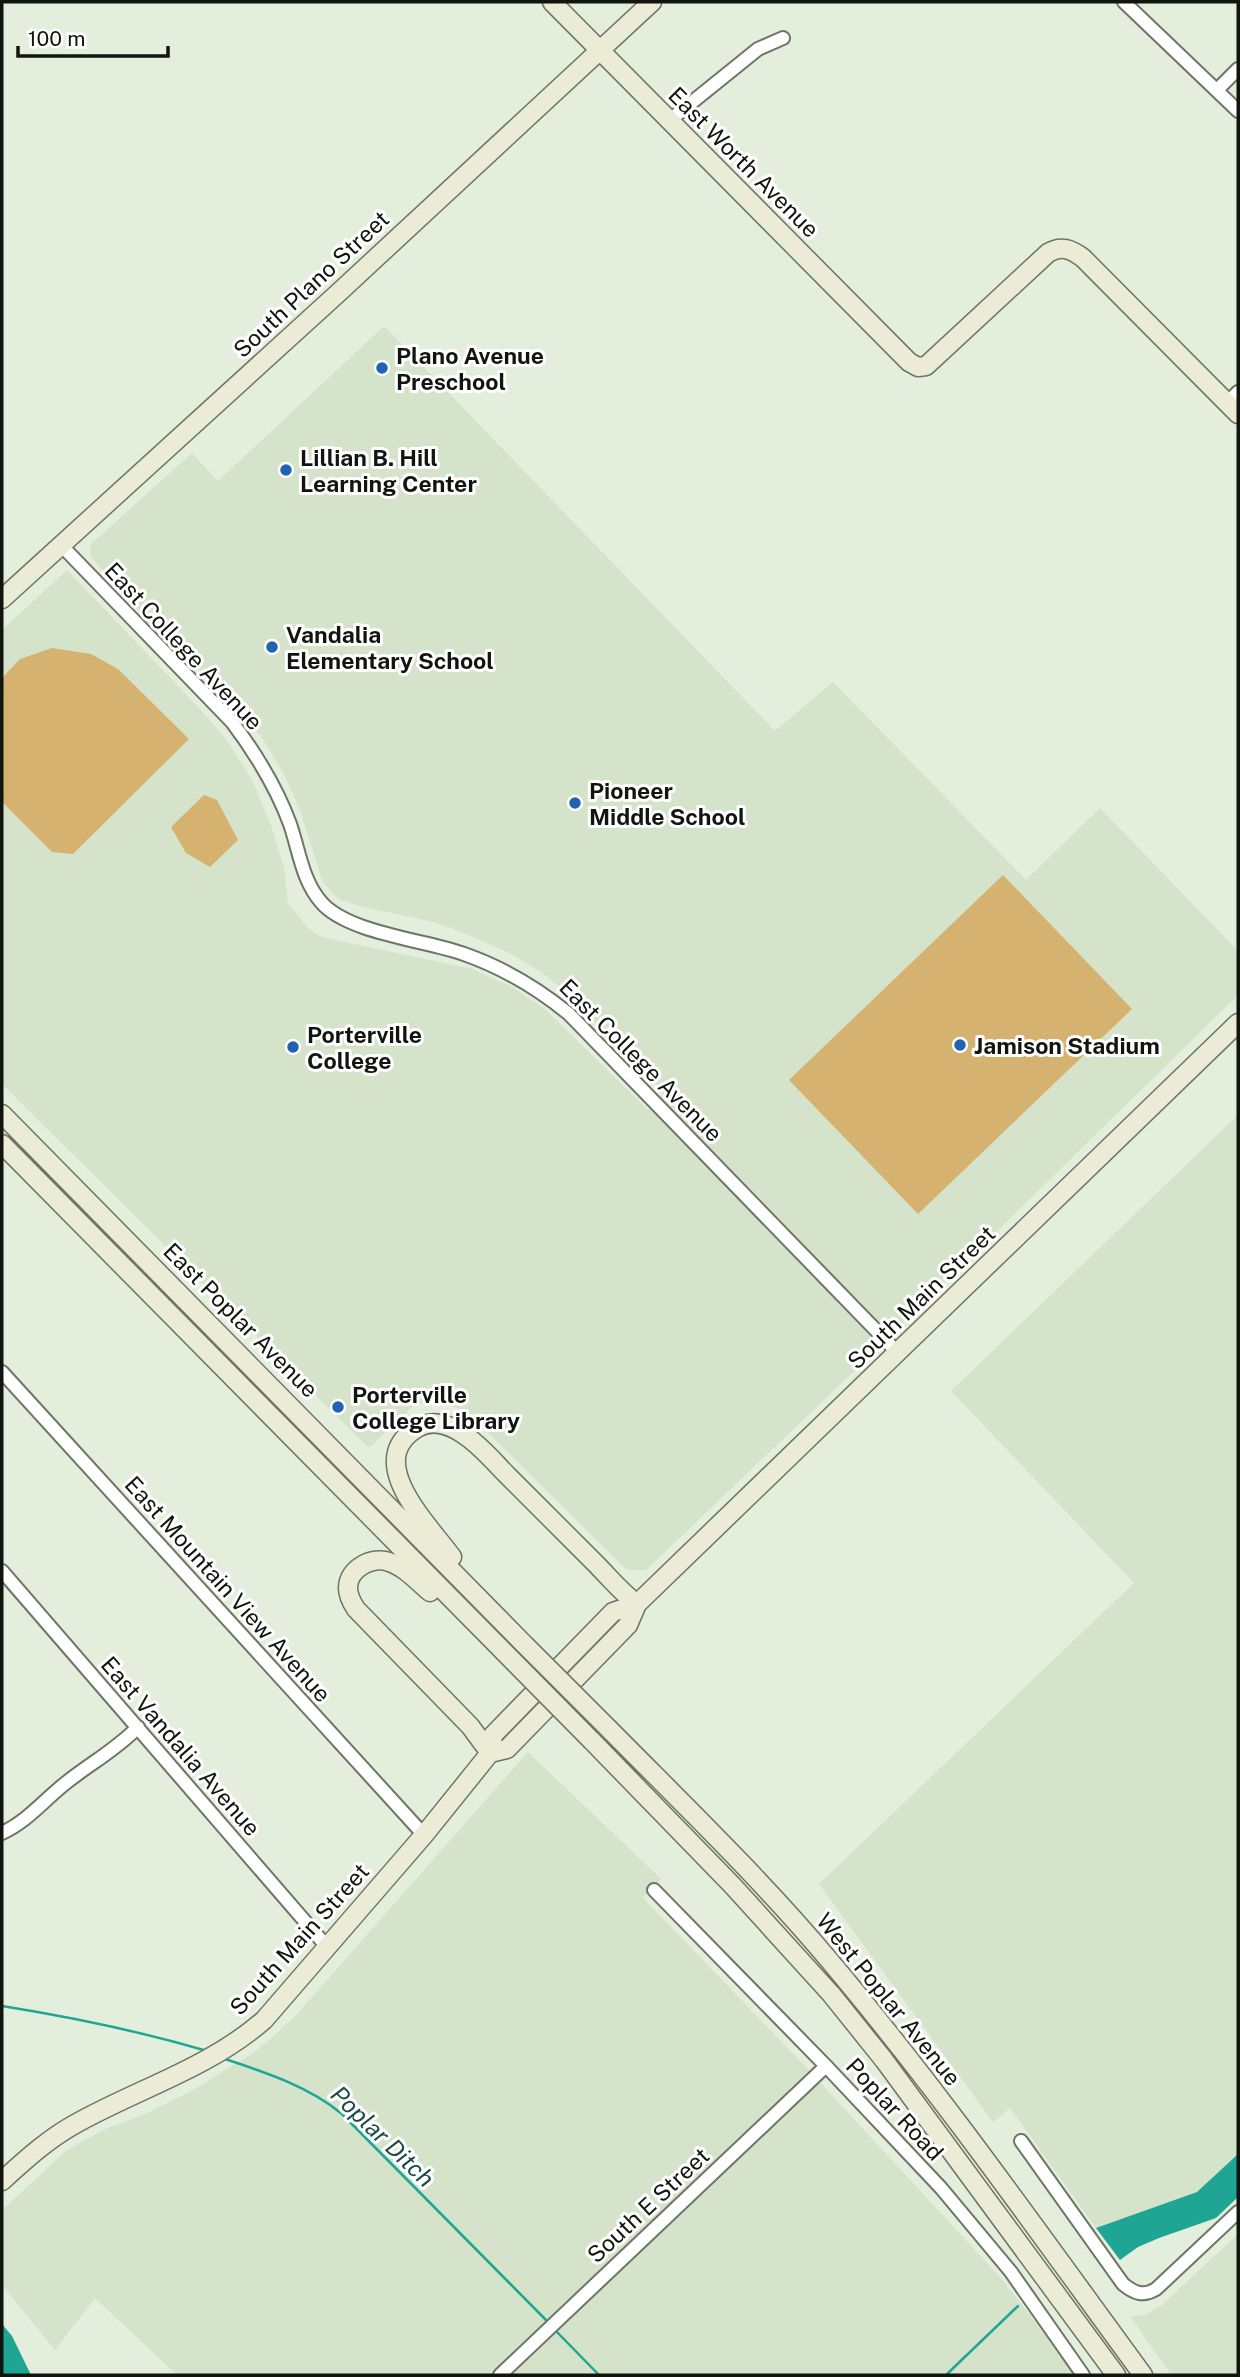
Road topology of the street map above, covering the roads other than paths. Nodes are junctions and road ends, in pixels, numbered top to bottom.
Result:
1 (552, 2) edge
2 (652, 2) edge
3 (1124, 2) edge
4 (783, 38) dead end
5 (599, 50) junction
6 (1238, 69) edge
7 (1217, 90) junction
8 (1238, 111) edge
9 (670, 120) junction
10 (1235, 403) edge
11 (61, 545) junction
12 (2, 599) edge
13 (1238, 1023) edge
14 (2, 1114) edge
15 (2, 1144) edge
16 (898, 1353) junction
17 (2, 1372) edge
18 (2, 1571) edge
19 (637, 1604) junction
20 (490, 1608) junction
21 (513, 1661) junction
22 (562, 1682) joint
23 (546, 1695) joint
24 (138, 1727) junction
25 (490, 1753) junction
26 (2, 1833) edge
27 (424, 1835) junction
28 (654, 1890) dead end
29 (328, 1948) junction
30 (826, 2066) junction
31 (1021, 2141) dead end
32 (2, 2181) edge
33 (1238, 2212) edge
34 (500, 2375) edge
35 (1083, 2375) edge
36 (1116, 2375) edge
37 (1143, 2375) edge

1 - 5 main road, East Worth Avenue
2 - 5 main road, South Plano Street
3 - 7 street
4 - 9 street
5 - 9 main road, East Worth Avenue
5 - 11 main road, South Plano Street
6 - 7 street
7 - 8 street
9 - 10 main road, East Worth Avenue
11 - 12 main road, South Plano Street
11 - 16 street, East College Avenue
13 - 16 main road, South Main Street
14 - 20 main road, East Poplar Avenue
15 - 21 main road, East Poplar Avenue
16 - 19 main road, South Main Street
17 - 27 street, East Mountain View Avenue
18 - 24 street, East Vandalia Avenue
19 - 20 main road
19 - 25 main road, South Main Street
20 - 22 main road, East Poplar Avenue, bridge
21 - 23 main road, East Poplar Avenue, bridge
21 - 25 main road
22 - 37 main road, West Poplar Avenue, bridge
23 - 36 main road, West Poplar Avenue, bridge
24 - 26 street
24 - 29 street, East Vandalia Avenue
25 - 27 main road, South Main Street
27 - 29 main road, South Main Street
28 - 30 street, Poplar Road
29 - 32 main road, South Main Street
30 - 34 street, South E Street
30 - 35 street, Poplar Road
31 - 33 street

